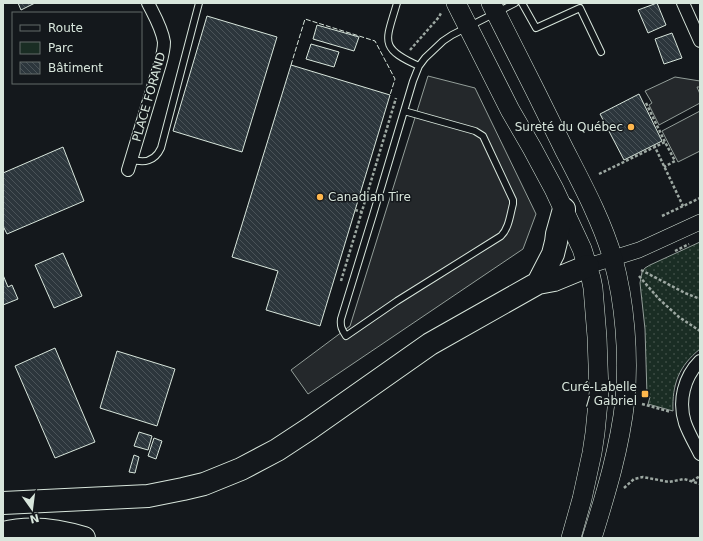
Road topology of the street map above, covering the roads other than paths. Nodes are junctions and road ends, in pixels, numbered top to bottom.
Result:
1 (148, 3) edge
2 (199, 3) edge
3 (397, 3) edge
4 (516, 3) edge
5 (522, 3) edge
6 (683, 3) edge
7 (449, 8) edge
8 (494, 8) edge
9 (468, 27) junction
10 (700, 41) edge
11 (601, 52) dead end
12 (420, 66) junction
13 (404, 111) junction
14 (130, 164) joint
15 (564, 209) junction
16 (700, 222) edge
17 (613, 258) junction
18 (588, 266) junction
19 (538, 283) junction
20 (700, 362) edge
21 (700, 454) edge
22 (3, 503) edge
23 (3, 534) edge
24 (84, 538) edge
25 (571, 538) edge
26 (592, 538) edge

1 - 14 street, PLACE FORAND
2 - 14 lane
3 - 12 lane
4 - 8 lane
5 - 11 lane
6 - 10 street
7 - 9 main road
8 - 9 lane
8 - 17 main road
9 - 12 lane
9 - 15 main road
12 - 13 lane
13 - 13 lane
15 - 18 main road
15 - 19 highway
16 - 17 street
17 - 18 street
17 - 26 main road
18 - 19 highway
18 - 25 main road
19 - 22 highway
20 - 21 street
23 - 24 highway

